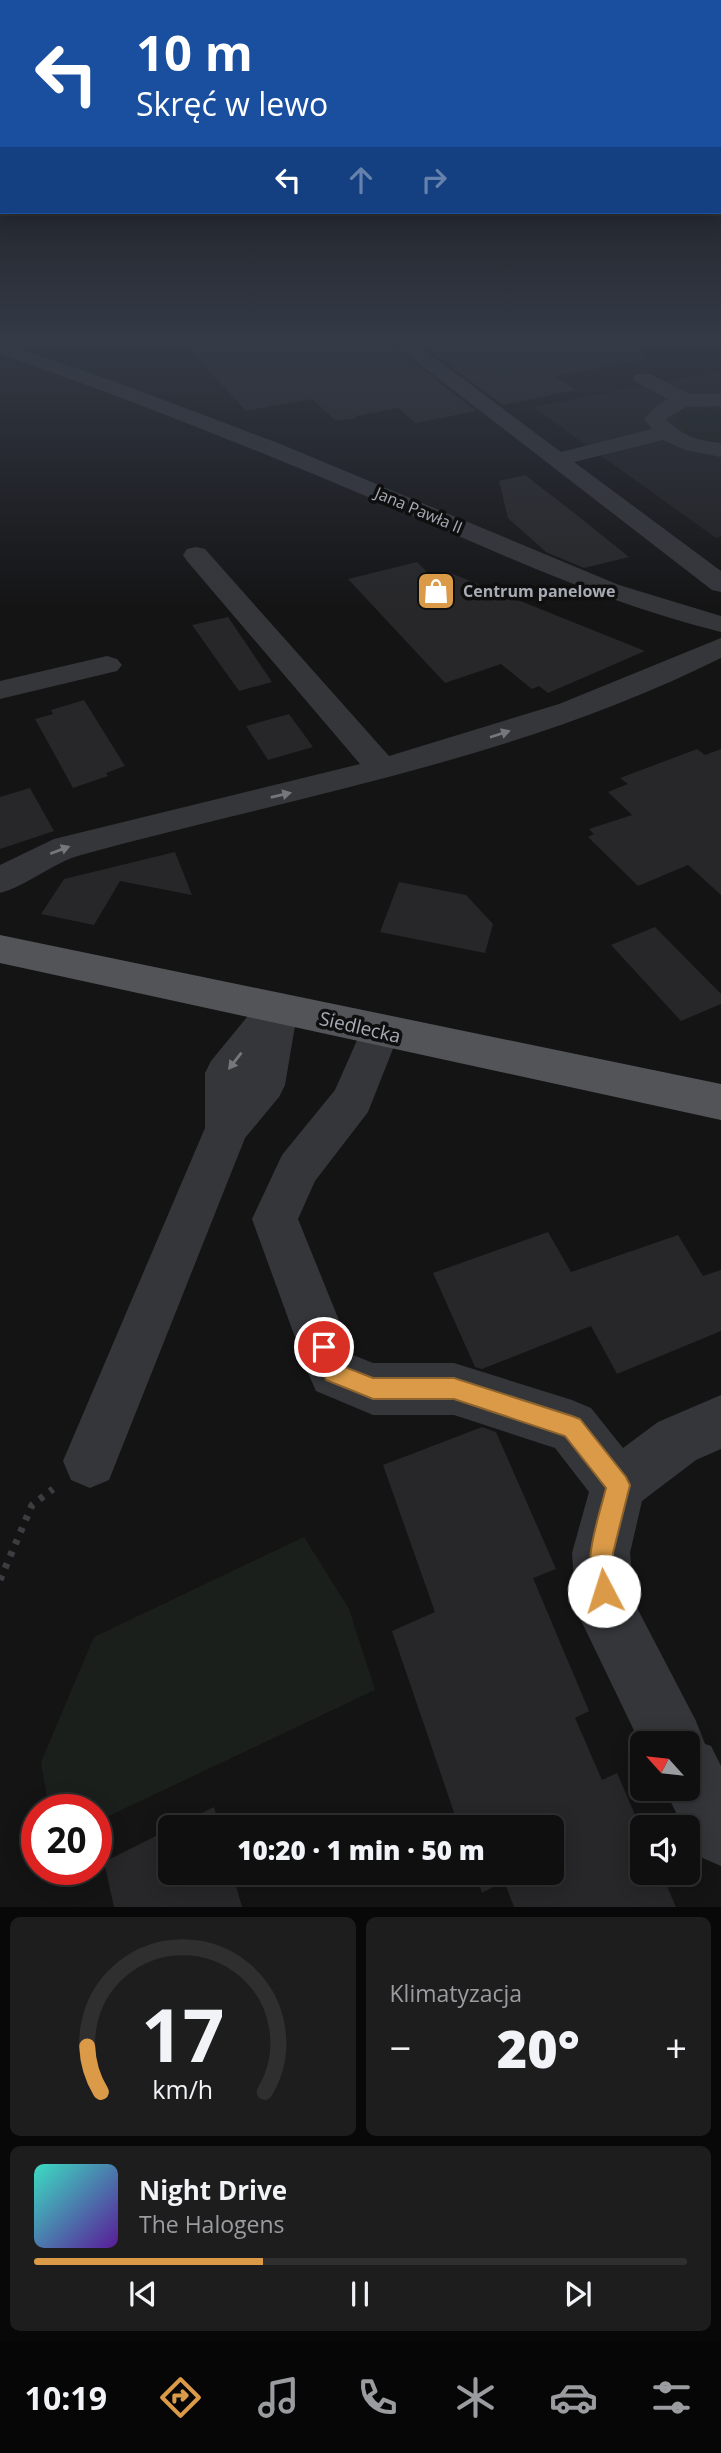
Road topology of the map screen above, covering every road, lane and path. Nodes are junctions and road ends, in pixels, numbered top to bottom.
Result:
1 (228, 430) edge
2 (516, 430) edge
3 (662, 430) edge
4 (664, 433) junction
5 (721, 450) edge
6 (556, 460) junction
7 (196, 555) dead end
8 (721, 584) edge
9 (721, 624) edge
10 (721, 647) edge
11 (107, 665) dead end
12 (0, 690) edge
13 (383, 770) junction
14 (0, 881) edge
15 (0, 949) edge
16 (278, 1008) junction
17 (380, 1031) junction
18 (721, 1102) edge
19 (721, 1422) edge
20 (90, 1461) joint
21 (618, 1485) junction
22 (0, 1580) edge
23 (668, 1731) edge
24 (700, 1792) edge
25 (721, 1833) edge

1 - 9 street, Jana Pawła II
2 - 6 street
3 - 4 street
4 - 5 street
4 - 6 street
6 - 8 street
7 - 13 street
13 -> 10 street
11 - 12 street
14 -> 13 street
15 - 16 main road, Siedlecka
16 - 17 main road, Siedlecka
16 - 20 street
17 - 18 main road, Siedlecka
17 - 21 street
19 - 21 street
20 - 22 path
21 - 23 street
24 - 25 street

